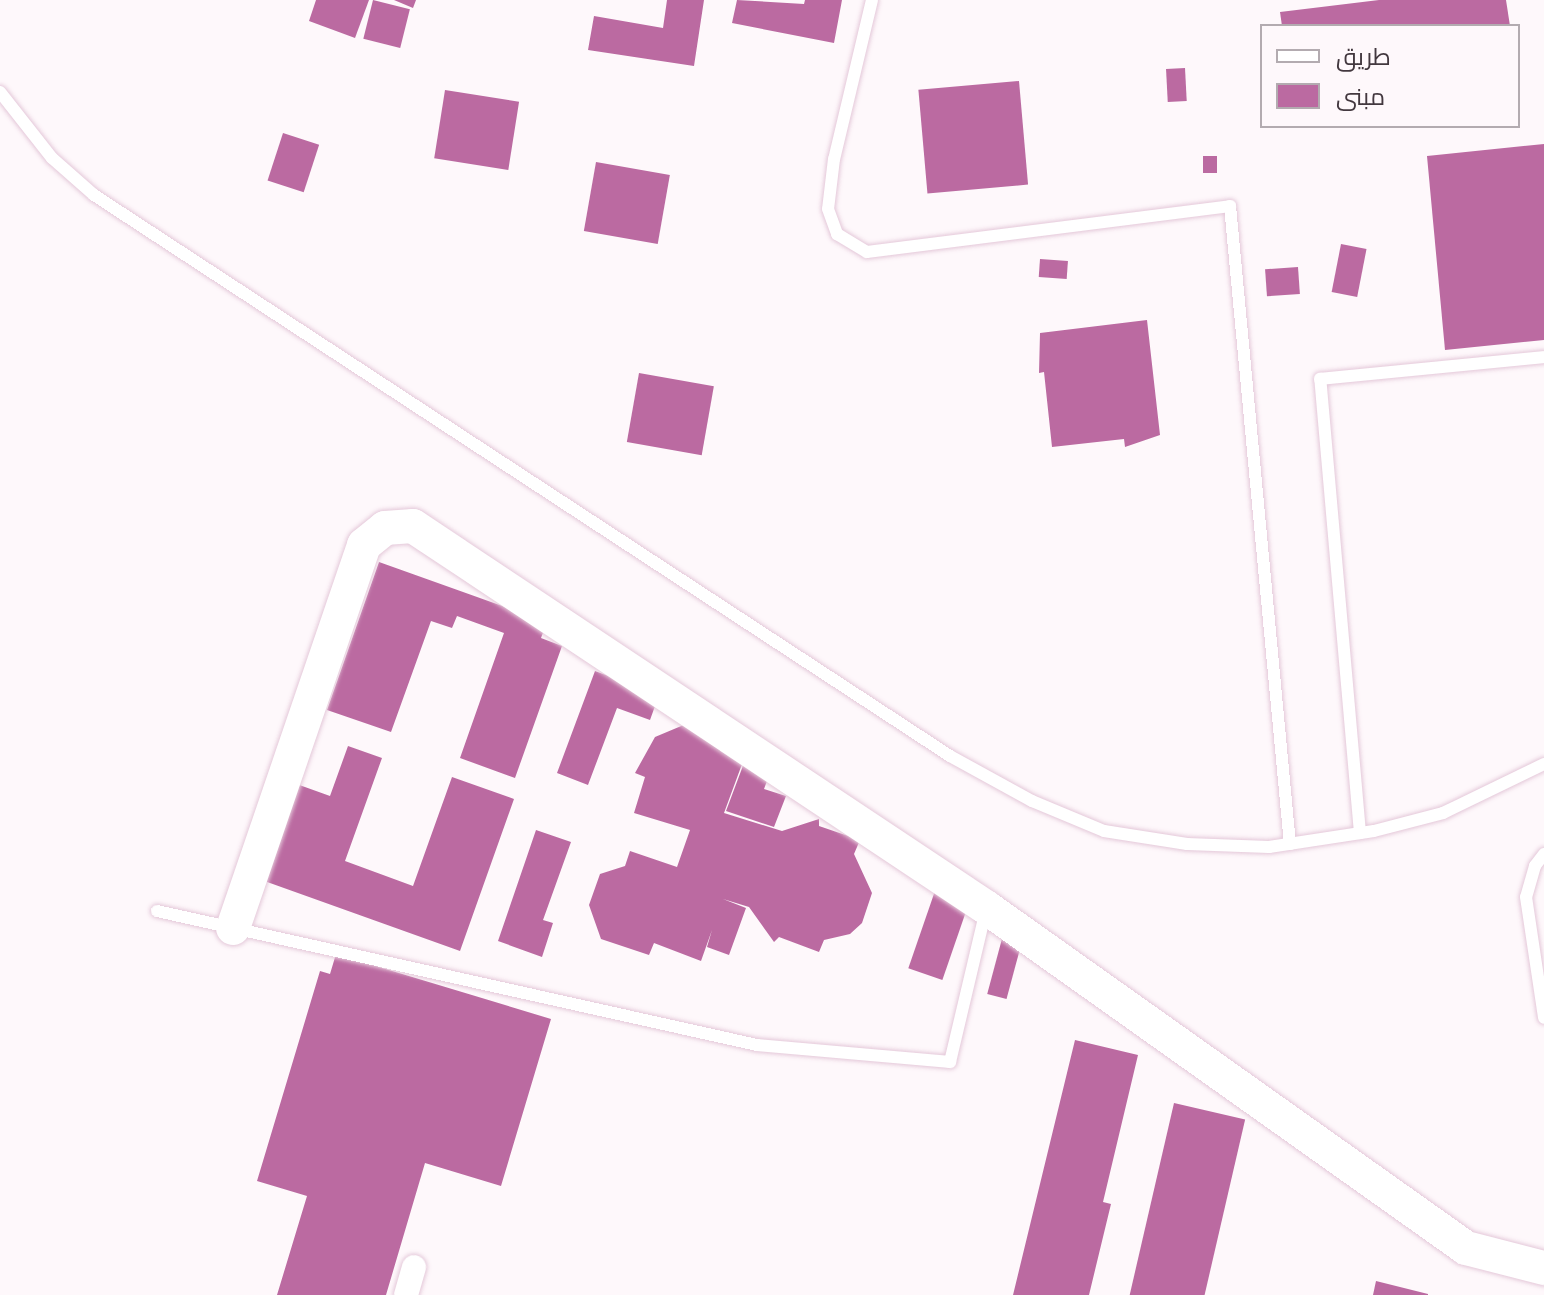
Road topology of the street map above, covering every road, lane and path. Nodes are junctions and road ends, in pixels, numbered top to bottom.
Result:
1 (872, 0) edge
2 (0, 92) edge
3 (1544, 357) edge
4 (1544, 764) edge
5 (1360, 833) junction
6 (1290, 844) junction
7 (1544, 854) edge
8 (987, 908) junction
9 (157, 911) dead end
10 (233, 928) junction
11 (1544, 1018) edge
12 (414, 1267) dead end
13 (1544, 1268) edge
14 (406, 1295) edge

1 - 6 lane
2 - 6 lane
3 - 5 lane
4 - 5 lane
5 - 6 lane
7 - 11 lane
8 - 10 lane
8 - 10 street
8 - 13 street
9 - 10 lane
12 - 14 street

